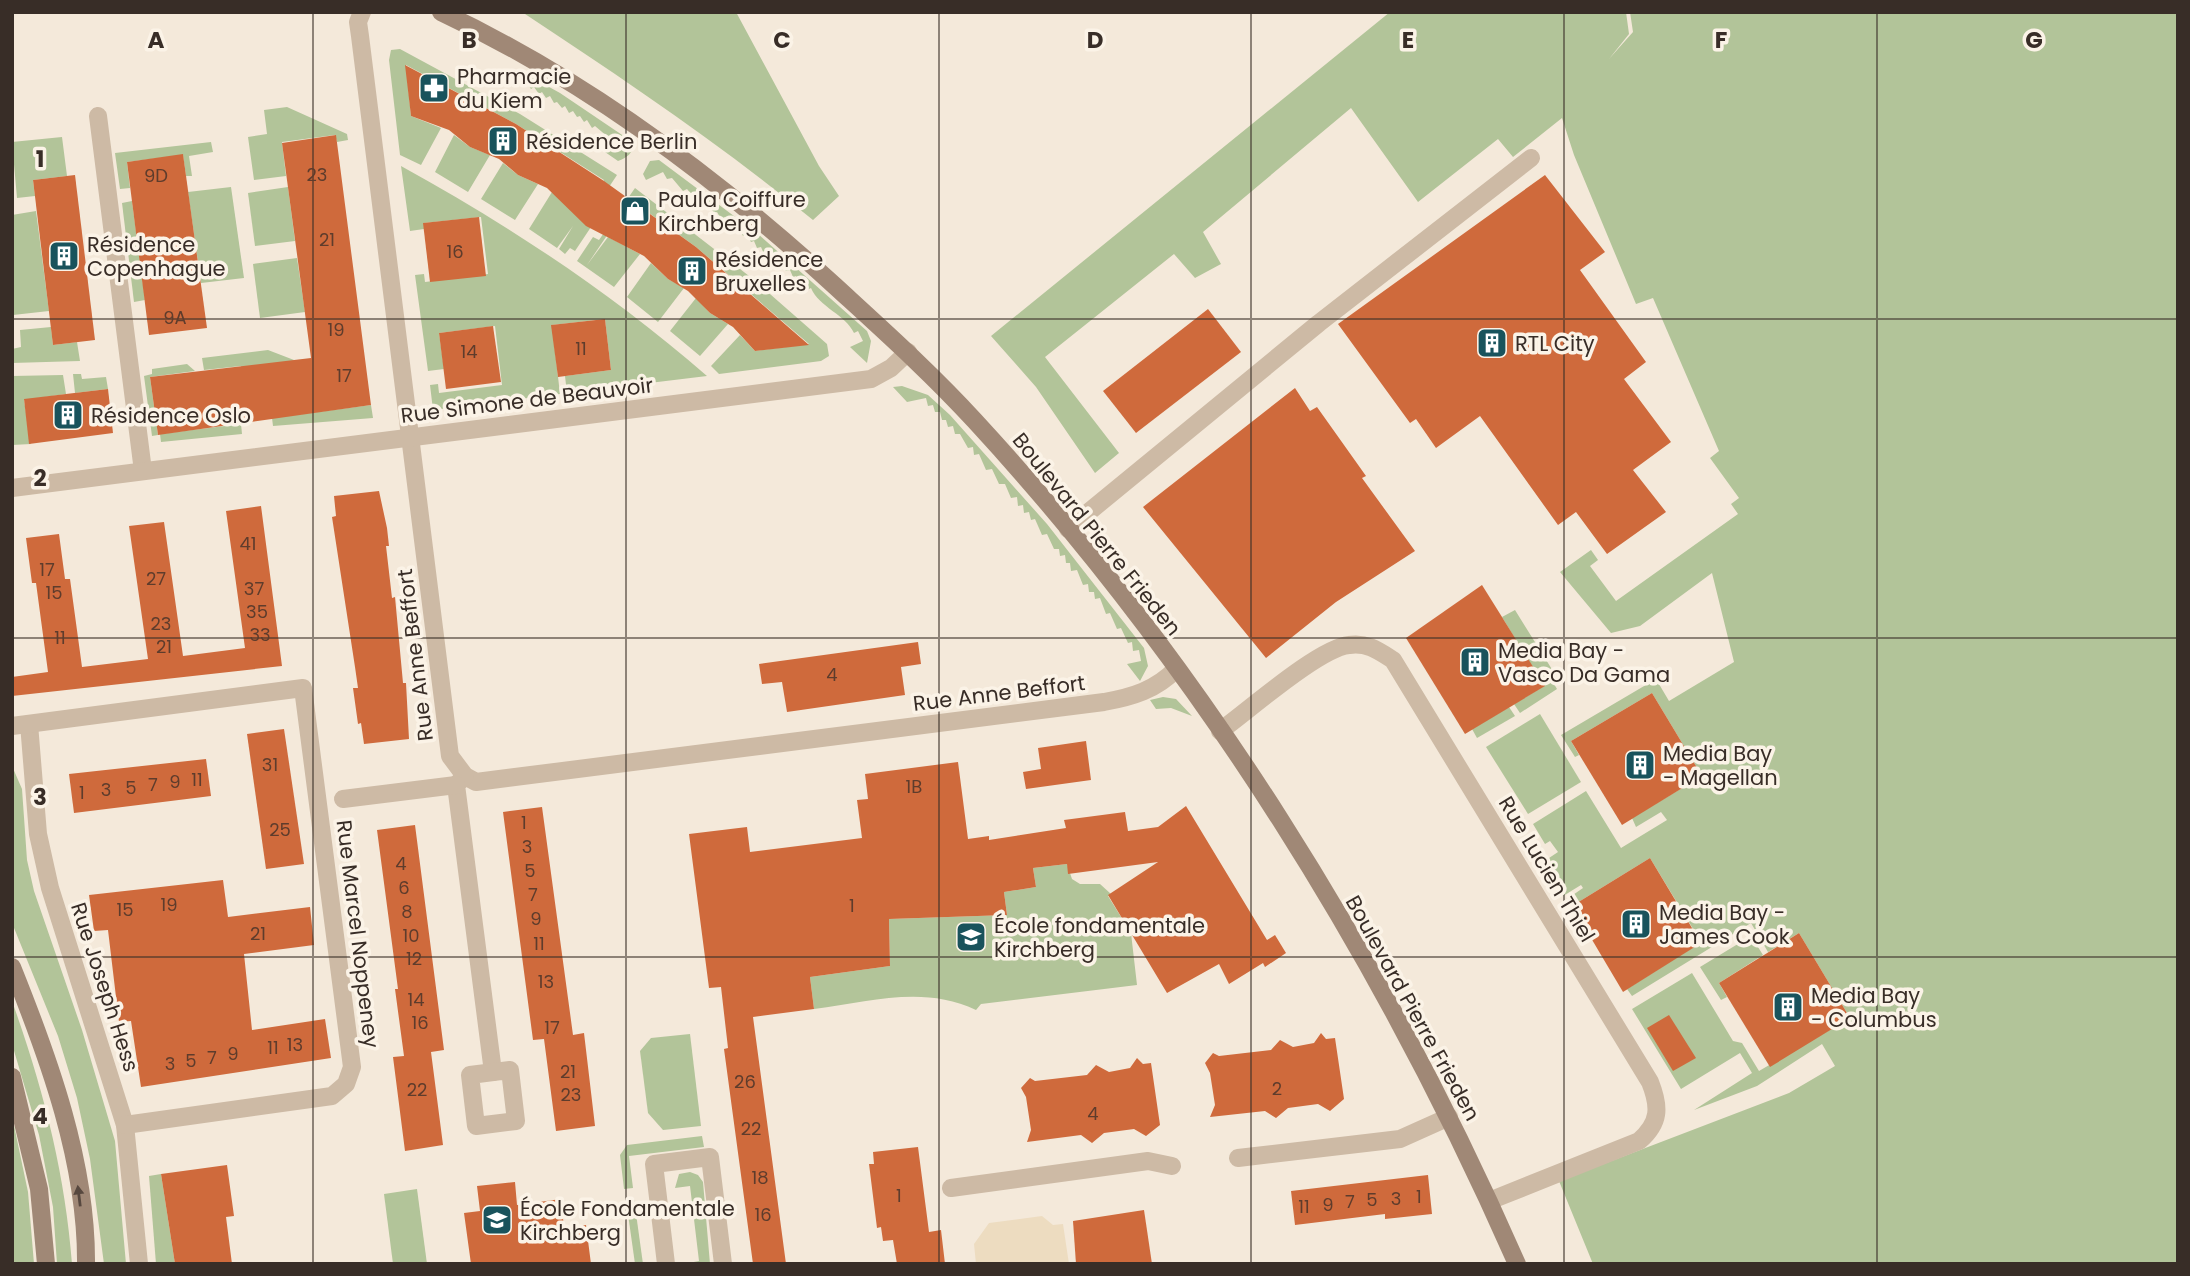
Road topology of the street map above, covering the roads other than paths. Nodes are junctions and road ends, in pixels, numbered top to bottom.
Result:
1 (362, 12) edge
2 (441, 12) edge
3 (98, 116) dead end
4 (1531, 158) dead end
5 (908, 352) junction
6 (412, 437) junction
7 (143, 471) junction
8 (12, 488) edge
9 (1068, 529) junction
10 (1176, 669) junction
11 (20, 725) edge
12 (1220, 731) junction
13 (460, 780) junction
14 (343, 799) dead end
15 (12, 967) edge
16 (493, 1072) dead end
17 (12, 1077) edge
18 (1449, 1117) junction
19 (125, 1125) junction
20 (1238, 1158) dead end
21 (1172, 1167) dead end
22 (951, 1188) dead end
23 (1489, 1201) junction
24 (46, 1264) edge
25 (86, 1264) edge
26 (139, 1264) edge
27 (666, 1264) edge
28 (723, 1264) edge
29 (1517, 1264) edge

1 - 6 street, Rue Anne Beffort
2 - 5 main road, Boulevard Pierre Frieden
3 - 7 street
4 - 9 street
5 - 6 street, Rue Simone de Beauvoir
5 - 9 main road, Boulevard Pierre Frieden
6 - 7 street, Rue Simone de Beauvoir
6 - 13 street, Rue Anne Beffort
7 - 8 street, Rue Simone de Beauvoir
9 - 10 main road, Boulevard Pierre Frieden
10 - 12 main road, Boulevard Pierre Frieden
10 - 13 street, Rue Anne Beffort
11 - 19 street, Rue Joseph Hess
11 - 19 street, Rue Marcel Noppeney
12 - 18 main road, Boulevard Pierre Frieden
12 - 23 street, Rue Lucien Thiel
13 - 14 street, Rue Anne Beffort
13 - 16 street
25 -> 15 main road
17 - 24 main road
18 - 20 street
18 - 23 main road, Boulevard Pierre Frieden
19 - 26 street, Rue Joseph Hess
21 - 22 street
23 - 29 main road, Boulevard Pierre Frieden
27 - 28 street

